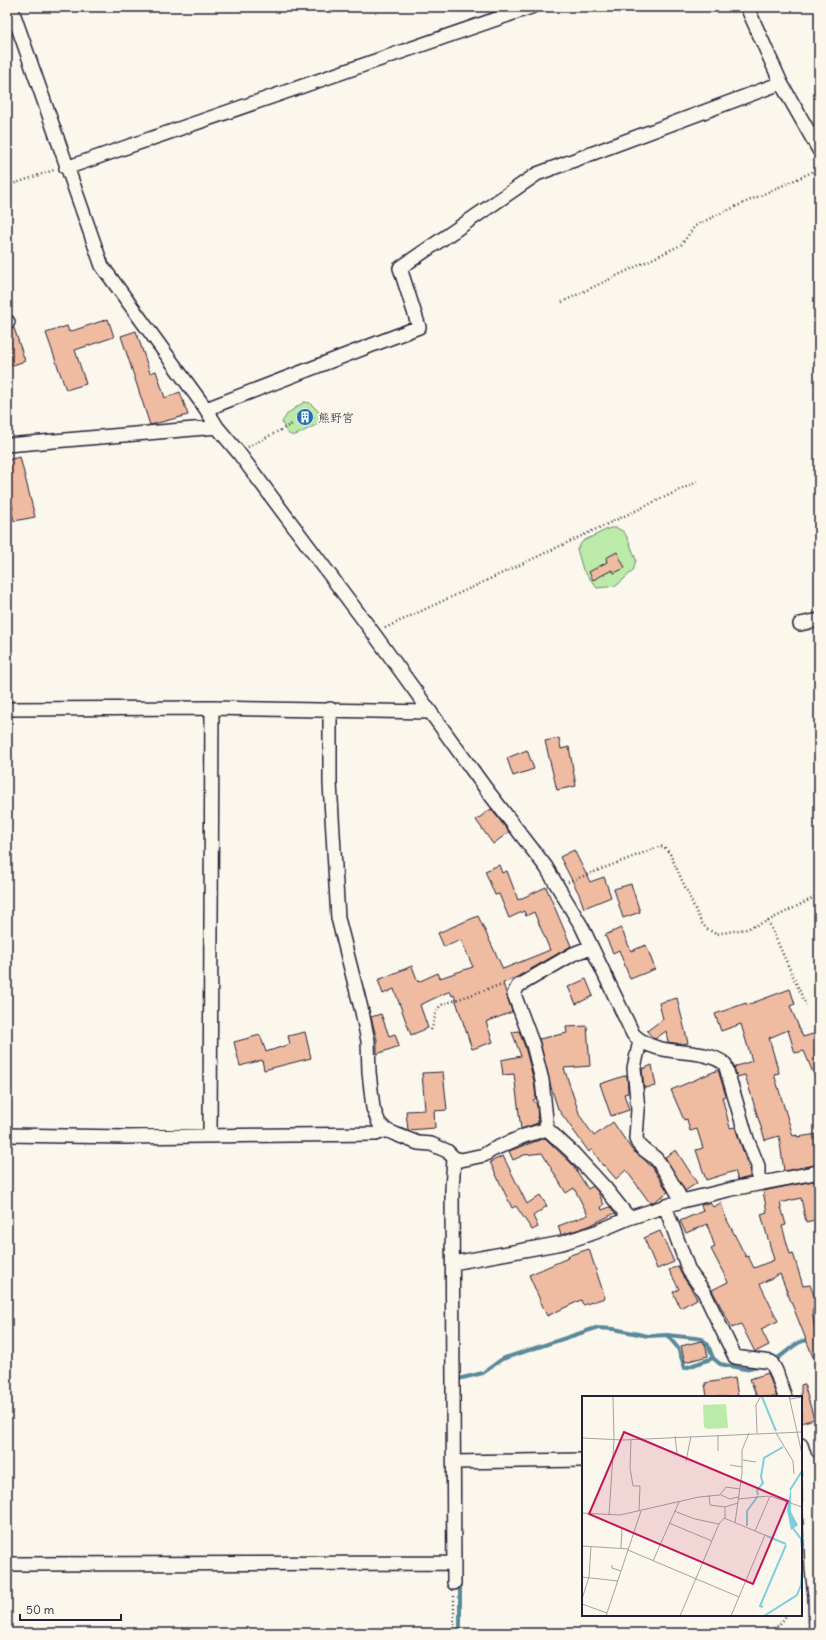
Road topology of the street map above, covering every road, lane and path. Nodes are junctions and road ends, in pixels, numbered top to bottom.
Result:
1 (11, 7) edge
2 (531, 7) edge
3 (747, 7) edge
4 (781, 83) junction
5 (819, 150) edge
6 (66, 168) junction
7 (819, 169) edge
8 (7, 186) edge
9 (562, 302) dead end
10 (206, 409) junction
11 (294, 423) dead end
12 (217, 427) junction
13 (7, 445) edge
14 (238, 452) junction
15 (697, 482) dead end
16 (819, 620) edge
17 (800, 624) dead end
18 (374, 634) junction
19 (7, 708) edge
20 (212, 708) junction
21 (330, 710) junction
22 (429, 712) junction
23 (558, 885) junction
24 (819, 895) edge
25 (768, 922) junction
26 (591, 947) junction
27 (515, 988) junction
28 (806, 1005) dead end
29 (431, 1030) dead end
30 (640, 1041) junction
31 (547, 1129) junction
32 (386, 1130) junction
33 (7, 1135) edge
34 (210, 1135) junction
35 (454, 1158) junction
36 (819, 1172) edge
37 (758, 1183) junction
38 (682, 1200) junction
39 (665, 1206) junction
40 (629, 1218) junction
41 (453, 1263) junction
42 (785, 1396) edge
43 (802, 1450) edge
44 (582, 1460) edge
45 (804, 1460) edge
46 (454, 1462) junction
47 (454, 1563) junction
48 (7, 1564) edge
49 (454, 1583) joint
50 (786, 1616) edge
51 (454, 1633) edge
52 (767, 1633) edge
53 (816, 1633) edge

1 - 6 street
2 - 6 street
3 - 4 street
4 - 5 street
4 - 10 street
6 - 8 path
6 - 10 street
7 - 9 path
10 - 12 street
11 - 14 path
12 - 13 street
12 - 14 street
14 - 18 street
15 - 18 path
16 - 17 street
18 - 22 street
19 - 20 street
20 - 21 street
20 - 34 street
21 - 22 street
21 - 32 street
22 - 23 street
23 - 25 path
23 - 26 street
24 - 25 path
25 - 28 path
26 - 27 street
26 - 30 street
27 - 29 path
27 - 31 street
30 - 37 street
30 - 38 street
31 - 35 street
31 - 40 street
32 - 34 street
32 - 35 street
33 - 34 street
35 - 41 street
36 - 37 street
37 - 38 street
38 - 39 street
39 - 40 street
39 - 42 street
40 - 41 street
41 - 46 street
43 - 45 street
44 - 46 street
45 - 53 street
46 - 47 street
47 - 48 street
47 - 49 street
49 - 51 path
50 - 52 path

